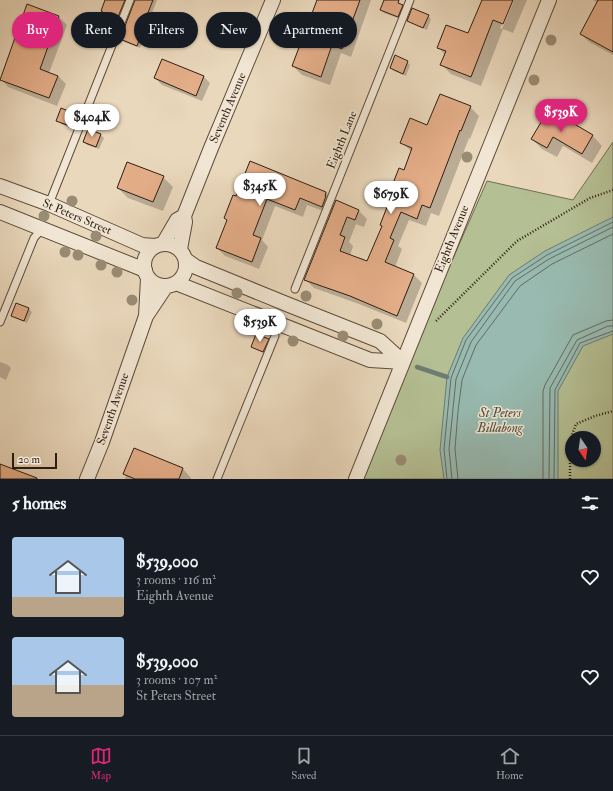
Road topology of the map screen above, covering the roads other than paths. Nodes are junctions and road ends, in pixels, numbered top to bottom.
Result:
1 (130, 0) edge
2 (273, 0) edge
3 (410, 0) edge
4 (549, 0) edge
5 (0, 186) edge
6 (49, 204) junction
7 (0, 212) edge
8 (184, 216) junction
9 (42, 229) junction
10 (159, 245) junction
11 (183, 255) junction
12 (146, 274) junction
13 (171, 284) junction
14 (295, 289) dead end
15 (146, 316) junction
16 (0, 322) edge
17 (275, 336) dead end
18 (403, 362) junction
19 (87, 479) edge
20 (217, 479) edge
21 (356, 479) edge

1 - 6 lane
2 - 8 street, Seventh Avenue
3 - 14 lane, Eighth Lane
4 - 18 street, Eighth Avenue
5 - 6 street, St Peters Street
6 - 10 street, St Peters Street
7 - 9 street, St Peters Street
8 - 10 street, Seventh Avenue
8 - 11 street, Seventh Avenue
9 - 12 street, St Peters Street
9 - 16 lane
10 - 11 street
10 - 12 street
11 - 13 street
11 - 18 street
12 - 13 street
12 - 15 street, Seventh Avenue
13 - 15 street, Seventh Avenue
13 - 18 street
15 - 19 street, Seventh Avenue
17 - 20 lane
18 - 21 street, Eighth Avenue

